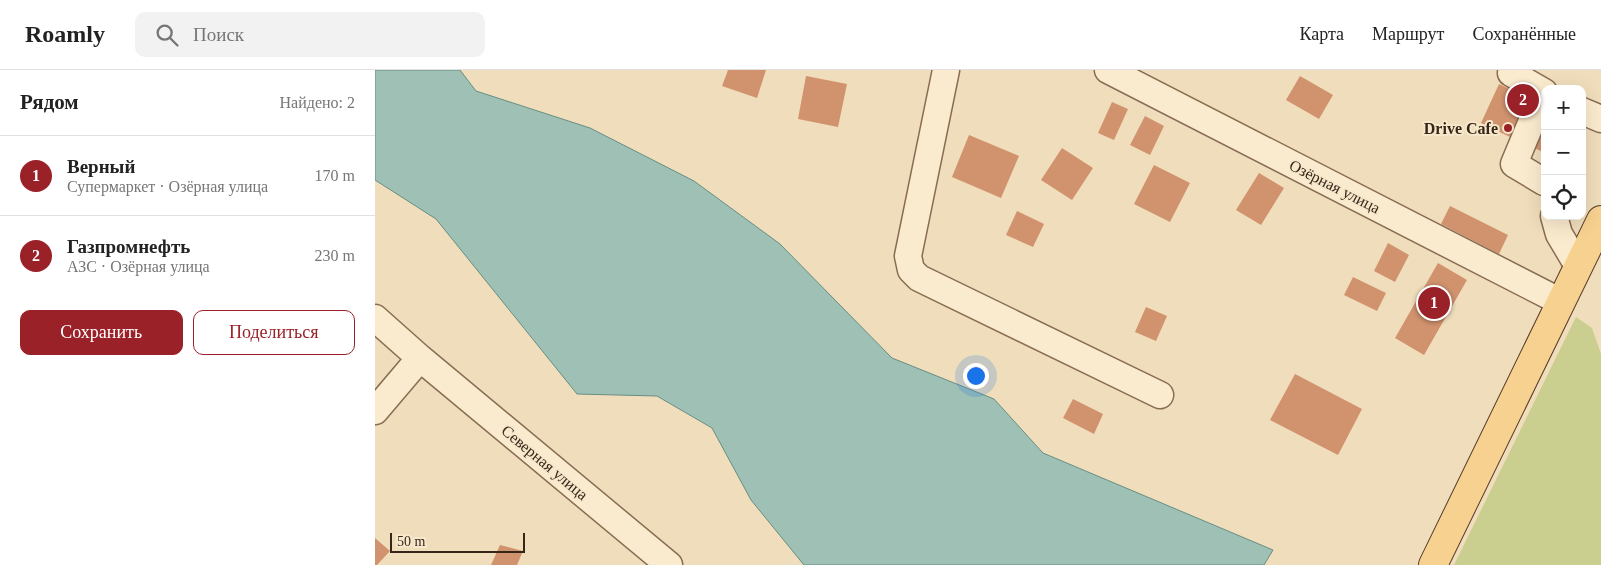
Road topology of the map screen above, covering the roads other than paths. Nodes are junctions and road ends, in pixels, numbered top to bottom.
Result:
1 (946, 70) edge
2 (1108, 70) edge
3 (1512, 70) edge
4 (1541, 90) edge
5 (1541, 101) edge
6 (1586, 113) edge
7 (1601, 119) edge
8 (1541, 180) edge
9 (1554, 220) edge
10 (1601, 220) edge
11 (1578, 266) junction
12 (1561, 302) junction
13 (375, 318) edge
14 (420, 358) junction
15 (1160, 395) dead end
16 (375, 411) edge
17 (669, 565) edge
18 (1433, 565) edge

1 - 15 street
2 - 12 street, Озёрная улица
3 - 4 street
5 - 8 street
6 - 7 street
9 - 11 street
10 - 11 main road
11 - 12 main road
12 - 18 main road
13 - 14 street, Северная улица
14 - 16 street
14 - 17 street, Северная улица

